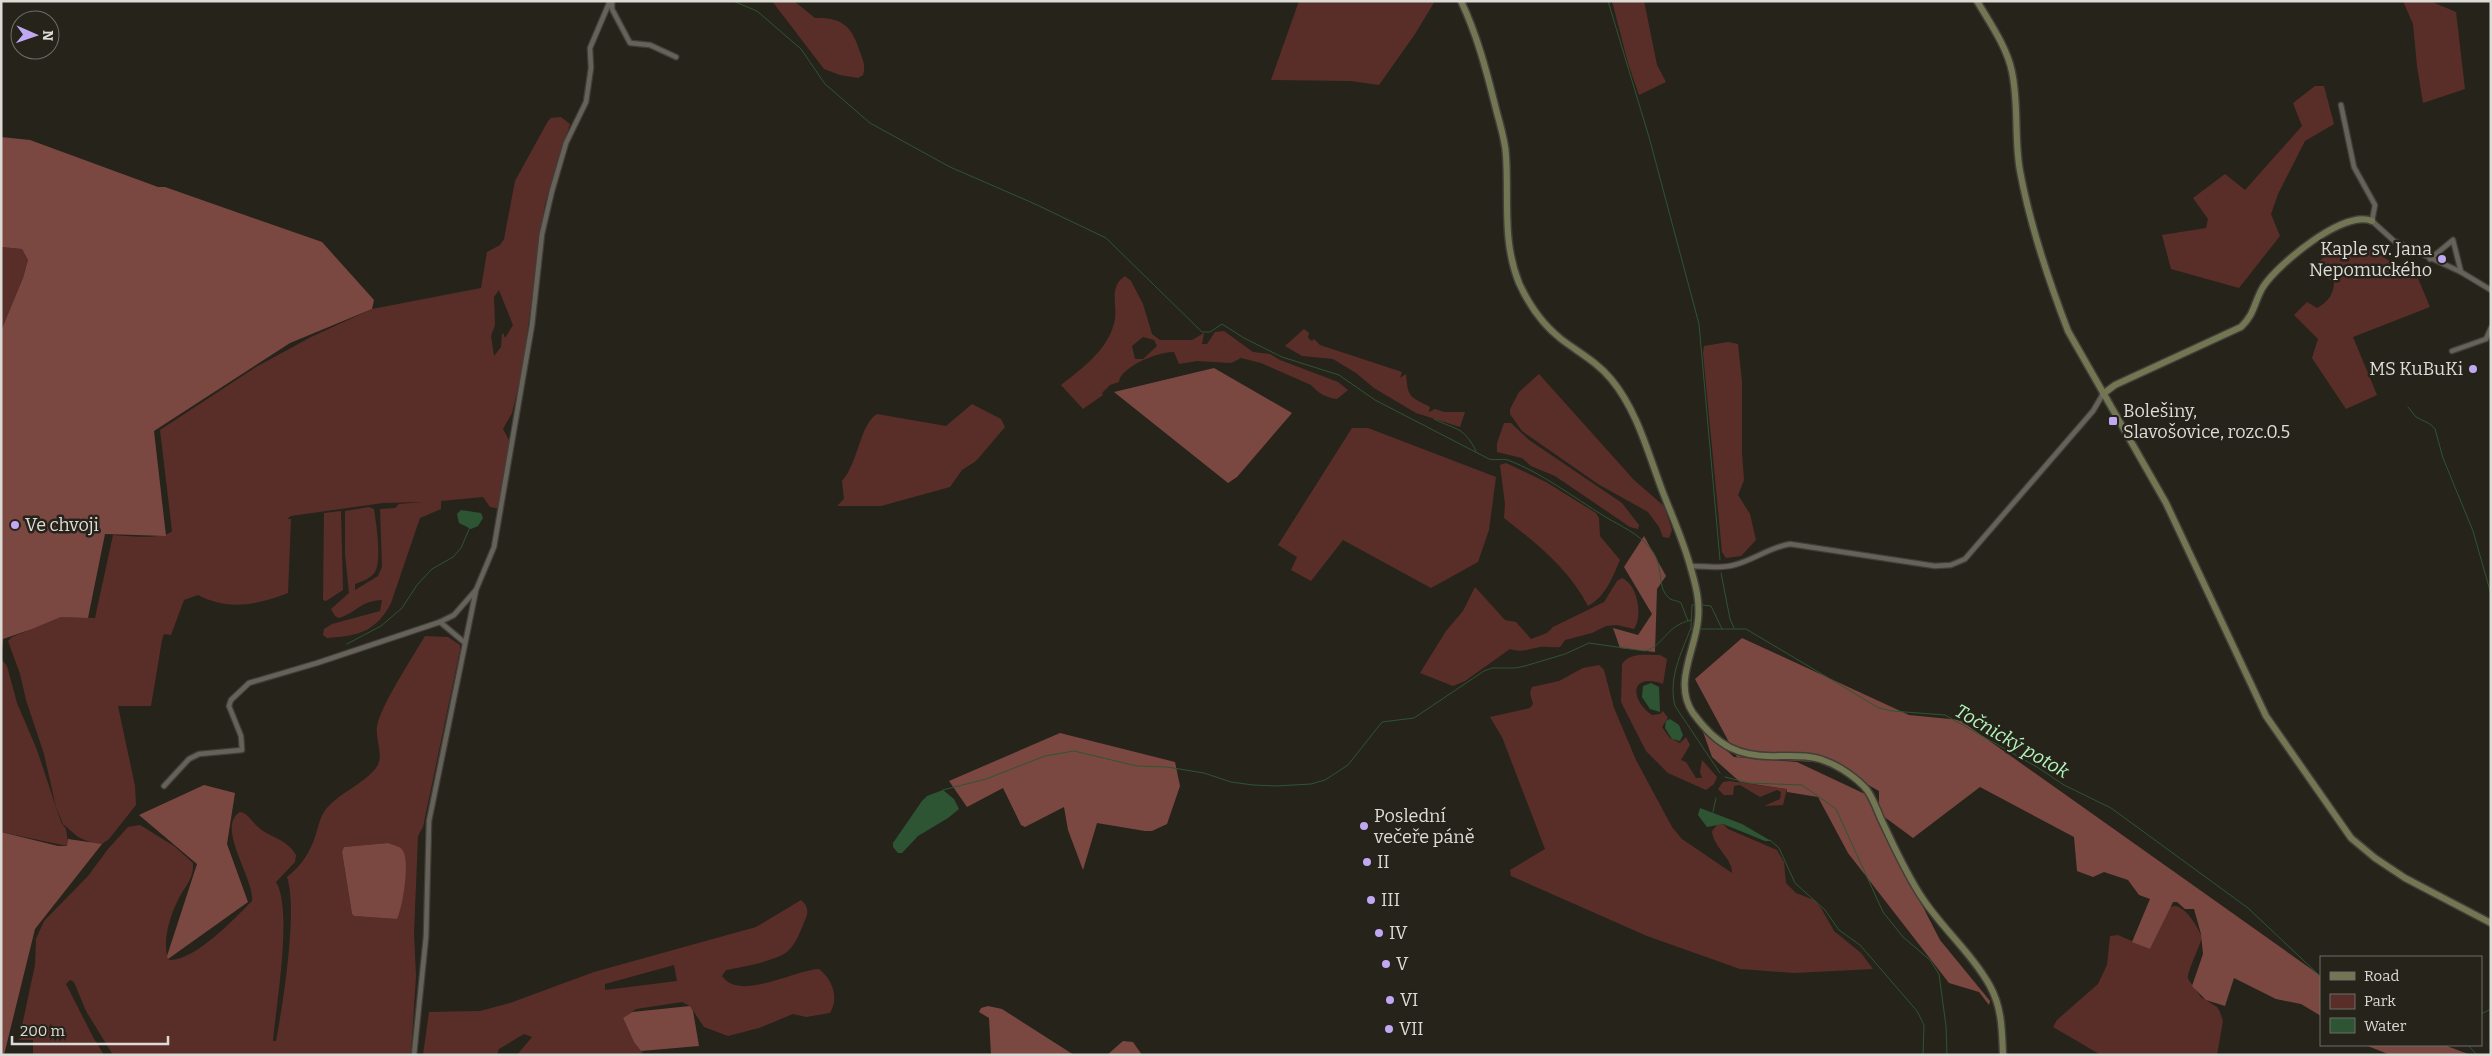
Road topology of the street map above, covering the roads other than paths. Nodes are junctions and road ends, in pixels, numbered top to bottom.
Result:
1 (611, 1) edge
2 (1461, 1) edge
3 (1977, 1) edge
4 (676, 57) dead end
5 (2341, 105) dead end
6 (2372, 221) junction
7 (2430, 259) junction
8 (2461, 272) junction
9 (2491, 290) edge
10 (2491, 328) edge
11 (2452, 351) dead end
12 (2103, 394) junction
13 (1691, 566) junction
14 (476, 590) junction
15 (440, 622) junction
16 (464, 642) junction
17 (164, 786) dead end
18 (2491, 923) edge
19 (414, 1055) edge
20 (2003, 1055) edge

1 - 4 street
1 - 14 street
2 - 13 street
3 - 12 street
5 - 6 street
6 - 7 street
6 - 12 street
7 - 8 street
7 - 8 street
8 - 9 street
10 - 11 street
12 - 13 street
12 - 18 street
13 - 20 street
14 - 15 street
14 - 16 street
15 - 16 street
15 - 17 street
16 - 19 street

